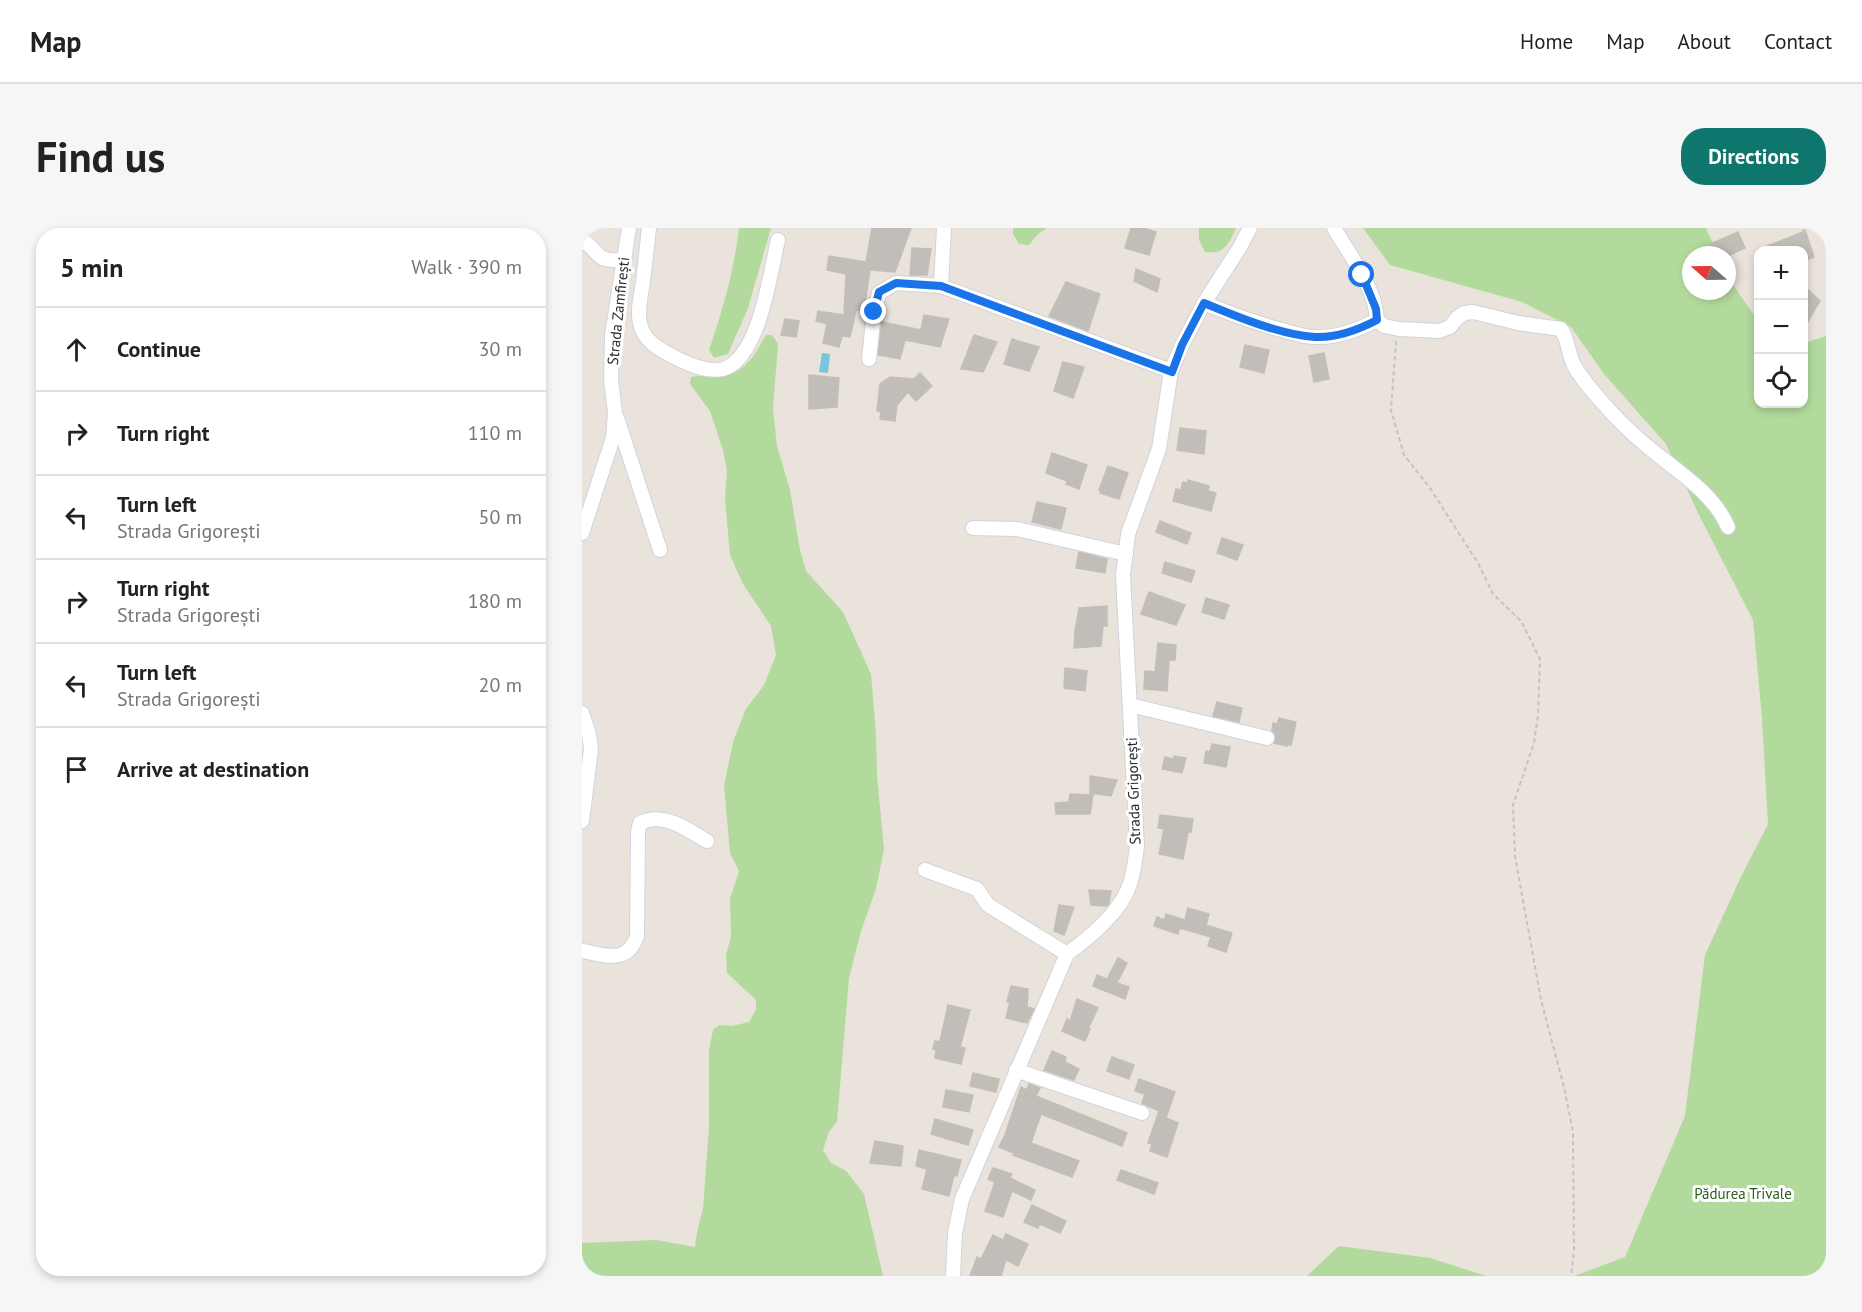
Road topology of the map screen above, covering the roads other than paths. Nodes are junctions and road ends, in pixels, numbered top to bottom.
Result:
1 (628, 228) edge
2 (649, 228) edge
3 (944, 228) edge
4 (1250, 228) edge
5 (1334, 228) edge
6 (582, 240) edge
7 (777, 240) dead end
8 (623, 260) junction
9 (941, 286) junction
10 (1204, 303) junction
11 (1377, 320) junction
12 (869, 358) dead end
13 (1172, 372) junction
14 (615, 413) junction
15 (1728, 527) dead end
16 (972, 528) dead end
17 (582, 533) edge
18 (660, 550) dead end
19 (1125, 554) junction
20 (1130, 705) junction
21 (582, 713) edge
22 (1267, 738) dead end
23 (582, 821) edge
24 (707, 841) dead end
25 (925, 870) dead end
26 (582, 951) edge
27 (1068, 954) junction
28 (1016, 1070) junction
29 (1142, 1113) dead end
30 (953, 1276) edge

1 - 8 street, Strada Zamfirești
2 - 7 street
3 - 9 street
4 - 10 street, Strada Grigorești
5 - 11 street
6 - 8 street
8 - 14 street, Strada Zamfirești
9 - 12 street
9 - 13 street
10 - 11 street
10 - 13 street, Strada Grigorești
11 - 15 street
13 - 19 street, Strada Grigorești
14 - 17 street, Strada Zamfirești
14 - 18 street
16 - 19 street
19 - 20 street, Strada Grigorești
20 - 22 street
20 - 27 street, Strada Grigorești
21 - 23 street
24 - 26 street
25 - 27 street
27 - 28 street, Strada Grigorești
28 - 29 street
28 - 30 street, Strada Grigorești

